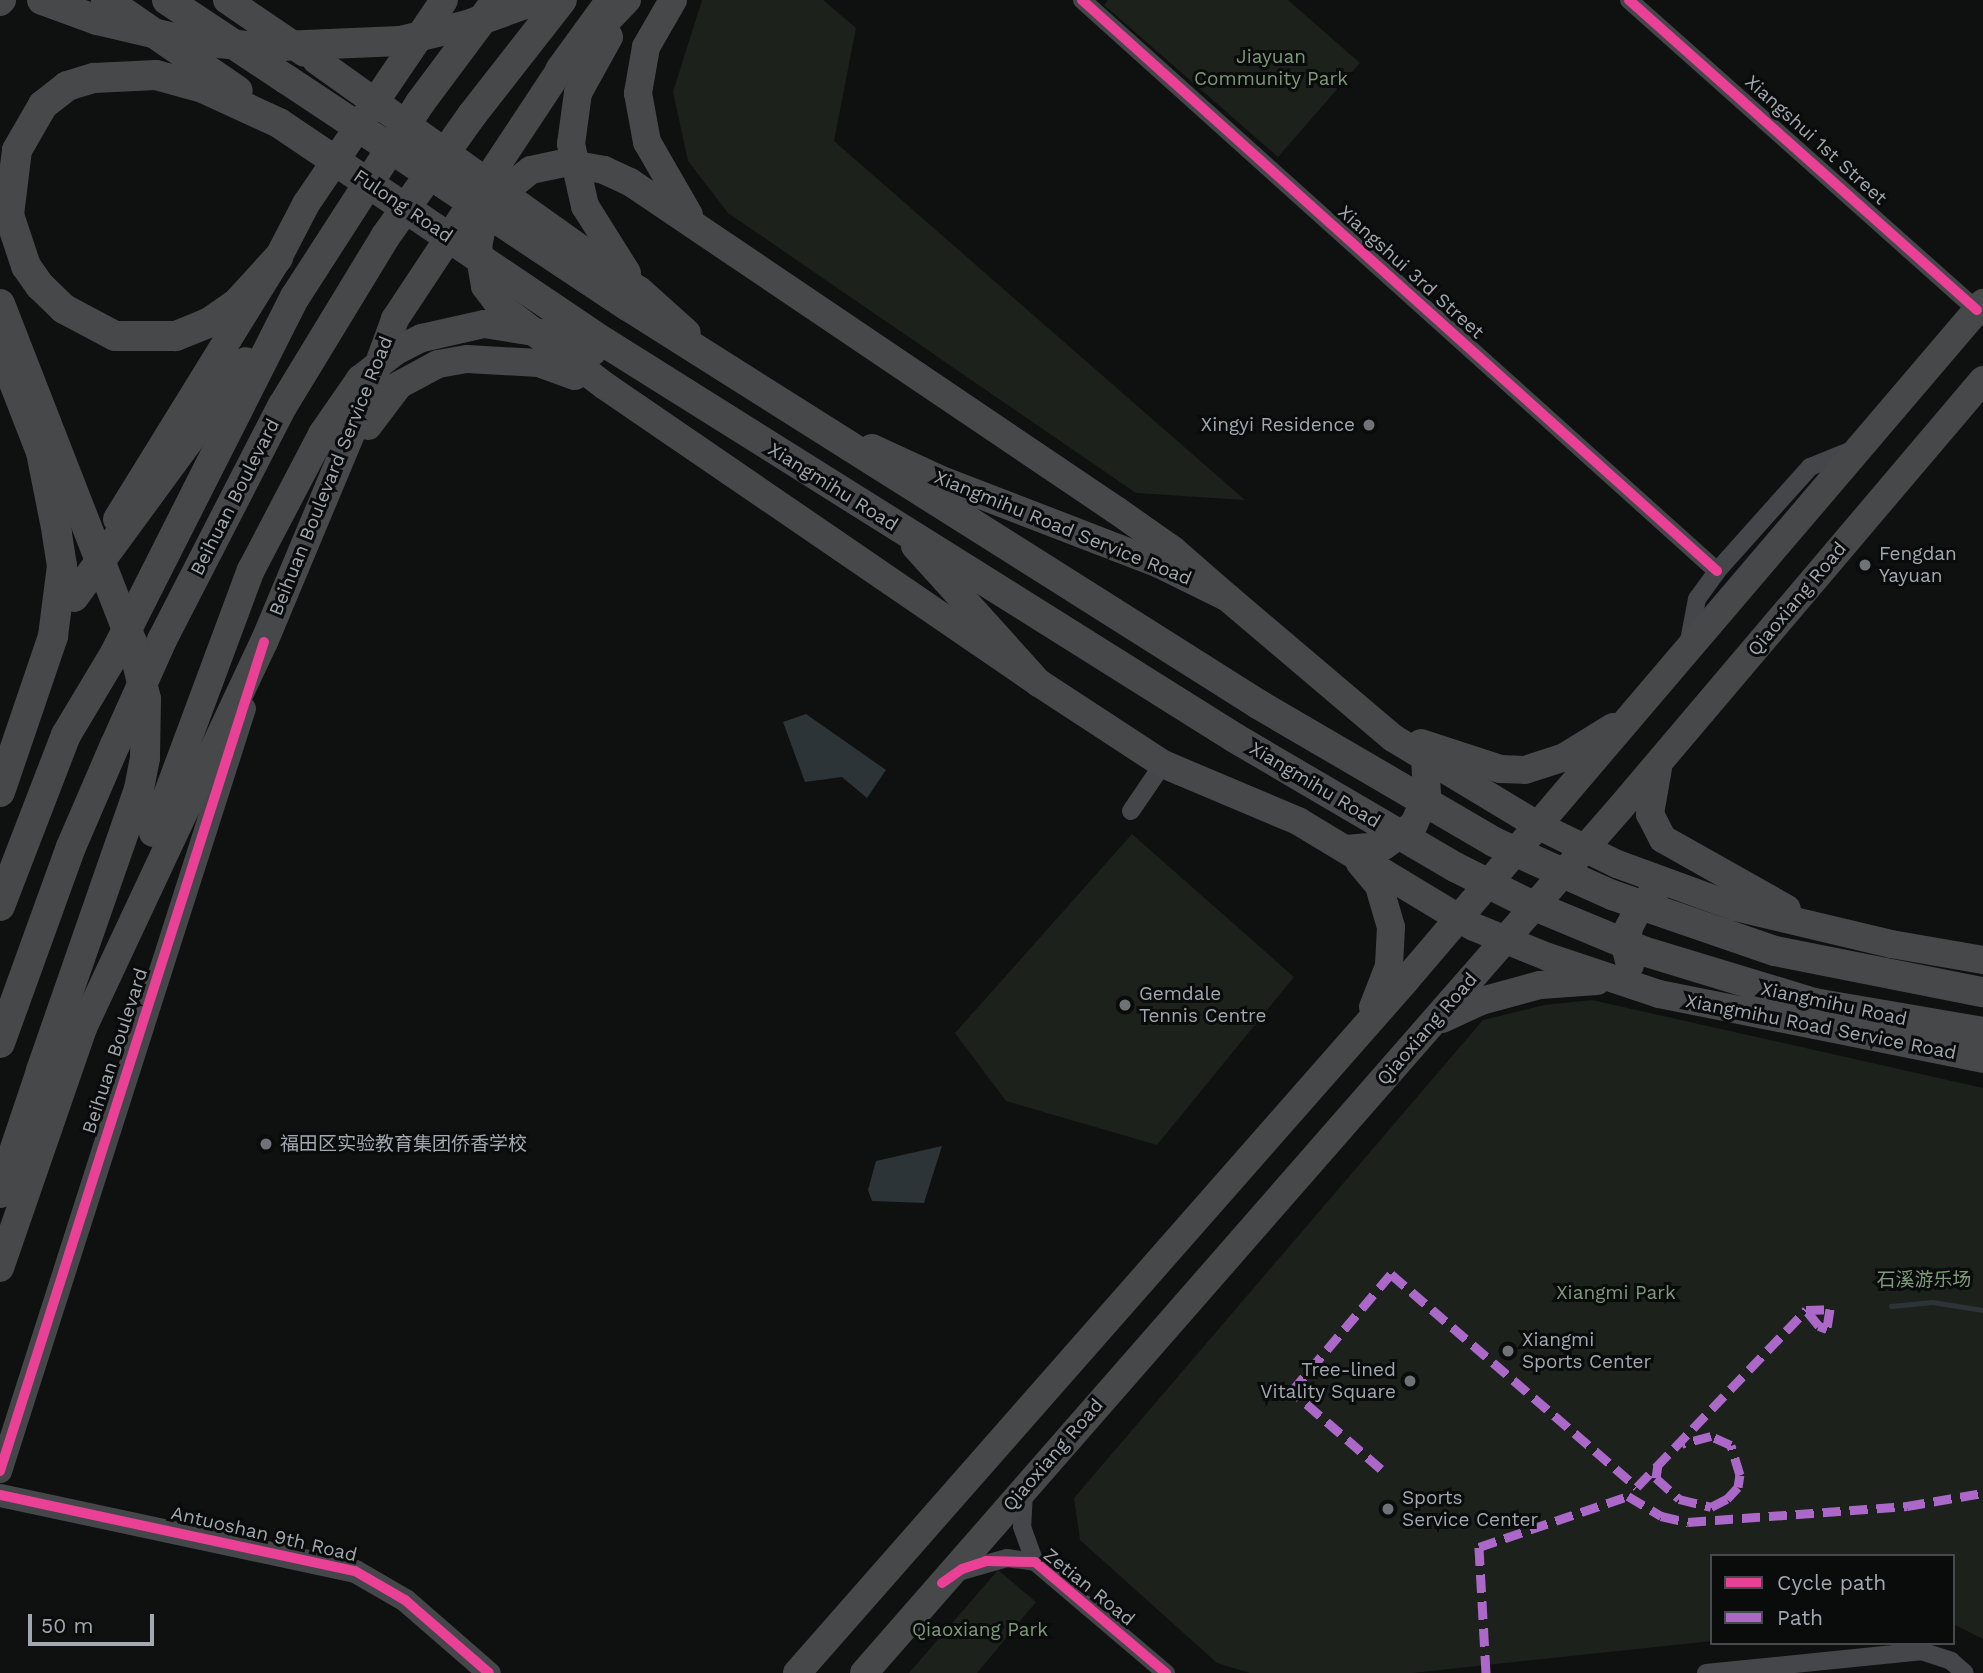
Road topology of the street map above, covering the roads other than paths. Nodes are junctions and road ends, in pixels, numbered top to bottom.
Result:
1 (42, 0) edge
2 (227, 0) edge
3 (443, 0) edge
4 (496, 0) edge
5 (536, 0) edge
6 (562, 0) edge
7 (611, 0) edge
8 (627, 0) edge
9 (642, 0) edge
10 (673, 0) edge
11 (1082, 0) edge
12 (1629, 0) edge
13 (171, 3) edge
14 (112, 4) edge
15 (561, 70) junction
16 (279, 123) junction
17 (693, 220) junction
18 (278, 258) junction
19 (295, 298) junction
20 (633, 298) junction
21 (0, 304) edge
22 (1980, 306) edge
23 (0, 347) edge
24 (599, 347) junction
25 (1983, 380) edge
26 (605, 386) junction
27 (705, 405) joint
28 (800, 413) junction
29 (1861, 447) junction
30 (321, 503) junction
31 (883, 519) junction
32 (1717, 571) junction
33 (74, 597) junction
34 (1228, 598) junction
35 (264, 642) junction
36 (1686, 652) junction
37 (1040, 683) junction
38 (1637, 713) junction
39 (1382, 730) junction
40 (1668, 750) junction
41 (0, 757) edge
42 (1425, 759) junction
43 (1163, 764) junction
44 (0, 792) edge
45 (1131, 811) dead end
46 (1539, 826) junction
47 (1585, 848) junction
48 (1346, 849) junction
49 (1672, 886) junction
50 (0, 906) edge
51 (1458, 918) junction
52 (1829, 931) junction
53 (1505, 940) junction
54 (1983, 960) edge
55 (1651, 991) junction
56 (1983, 992) edge
57 (83, 1028) junction
58 (1425, 1031) junction
59 (1983, 1032) edge
60 (1355, 1039) junction
61 (0, 1043) edge
62 (1983, 1059) edge
63 (0, 1193) edge
64 (0, 1268) edge
65 (980, 1469) junction
66 (0, 1471) edge
67 (1020, 1493) junction
68 (0, 1495) edge
69 (942, 1512) junction
70 (976, 1544) junction
71 (1035, 1562) junction
72 (942, 1583) junction
73 (489, 1673) edge
74 (797, 1673) edge
75 (864, 1673) edge
76 (1167, 1673) edge
77 (1706, 1673) edge
78 (1965, 1673) edge

1 - 5 highway, bridge
2 - 20 main road, bridge
3 - 18 main road
4 - 19 highway, Beihuan Boulevard
6 - 61 highway, Beihuan Boulevard
7 - 15 highway
8 - 15 main road, Beihuan Boulevard Service Road
9 - 20 main road, bridge
10 - 17 main road
11 - 32 street, Xiangshui 3rd Street
12 - 22 street, Xiangshui 1st Street
13 - 20 highway, bridge
14 - 16 highway, Fulong Road
15 - 30 main road, Beihuan Boulevard Service Road
16 - 18 highway
16 - 24 highway, Fulong Road, bridge
17 - 26 main road
17 - 34 main road
18 - 33 main road
19 - 33 highway
19 - 50 highway, Beihuan Boulevard
20 - 28 highway, Xiangmihu Road
21 - 63 highway, bridge
22 - 29 main road
23 - 44 highway, bridge
24 - 27 highway, Fulong Road
24 - 57 main road, bridge
25 - 40 main road, Qiaoxiang Road
26 - 30 main road
26 - 37 main road
27 - 31 highway, Xiangmihu Road
28 - 34 main road, Xiangmihu Road Service Road
28 - 56 highway, Xiangmihu Road, bridge
29 - 32 street
29 - 36 main road
30 - 35 main road, Beihuan Boulevard Service Road
31 - 37 main road, Xiangmihu Road Service Road
31 - 59 highway, Xiangmihu Road, bridge
32 - 36 street
33 - 41 main road
34 - 39 main road, Xiangmihu Road Service Road
35 - 57 main road, Beihuan Boulevard Service Road
35 - 66 street, Beihuan Boulevard
36 - 38 main road
37 - 43 main road, Xiangmihu Road Service Road
38 - 39 main road
38 - 46 main road
39 - 42 main road, Xiangmihu Road Service Road
40 - 47 main road, Qiaoxiang Road
40 - 52 main road
42 - 46 main road, Xiangmihu Road Service Road
42 - 48 main road
43 - 45 street
43 - 48 main road, Xiangmihu Road Service Road
46 - 47 main road, Xiangmihu Road Service Road
46 - 51 main road
47 - 49 main road, Xiangmihu Road Service Road
47 - 53 main road, Qiaoxiang Road
48 - 51 main road, Xiangmihu Road Service Road
48 - 60 main road
49 - 52 main road, Xiangmihu Road Service Road
49 - 55 main road
51 - 53 main road, Xiangmihu Road Service Road
51 - 60 main road
52 - 54 main road
53 - 55 main road, Xiangmihu Road Service Road
53 - 58 main road, Qiaoxiang Road
55 - 58 main road
55 - 62 main road, Xiangmihu Road Service Road
57 - 64 main road, Beihuan Boulevard Service Road
58 - 67 main road, Qiaoxiang Road
60 - 65 main road
65 - 67 main road
65 - 69 main road
67 - 70 main road, Qiaoxiang Road
67 - 71 street, Zetian Road
68 - 73 street, Antuoshan 9th Road
69 - 70 main road
69 - 74 main road
70 - 72 main road, Qiaoxiang Road
71 - 72 street, Zetian Road
71 - 76 street, Zetian Road
72 - 75 main road, Qiaoxiang Road
77 - 78 street

